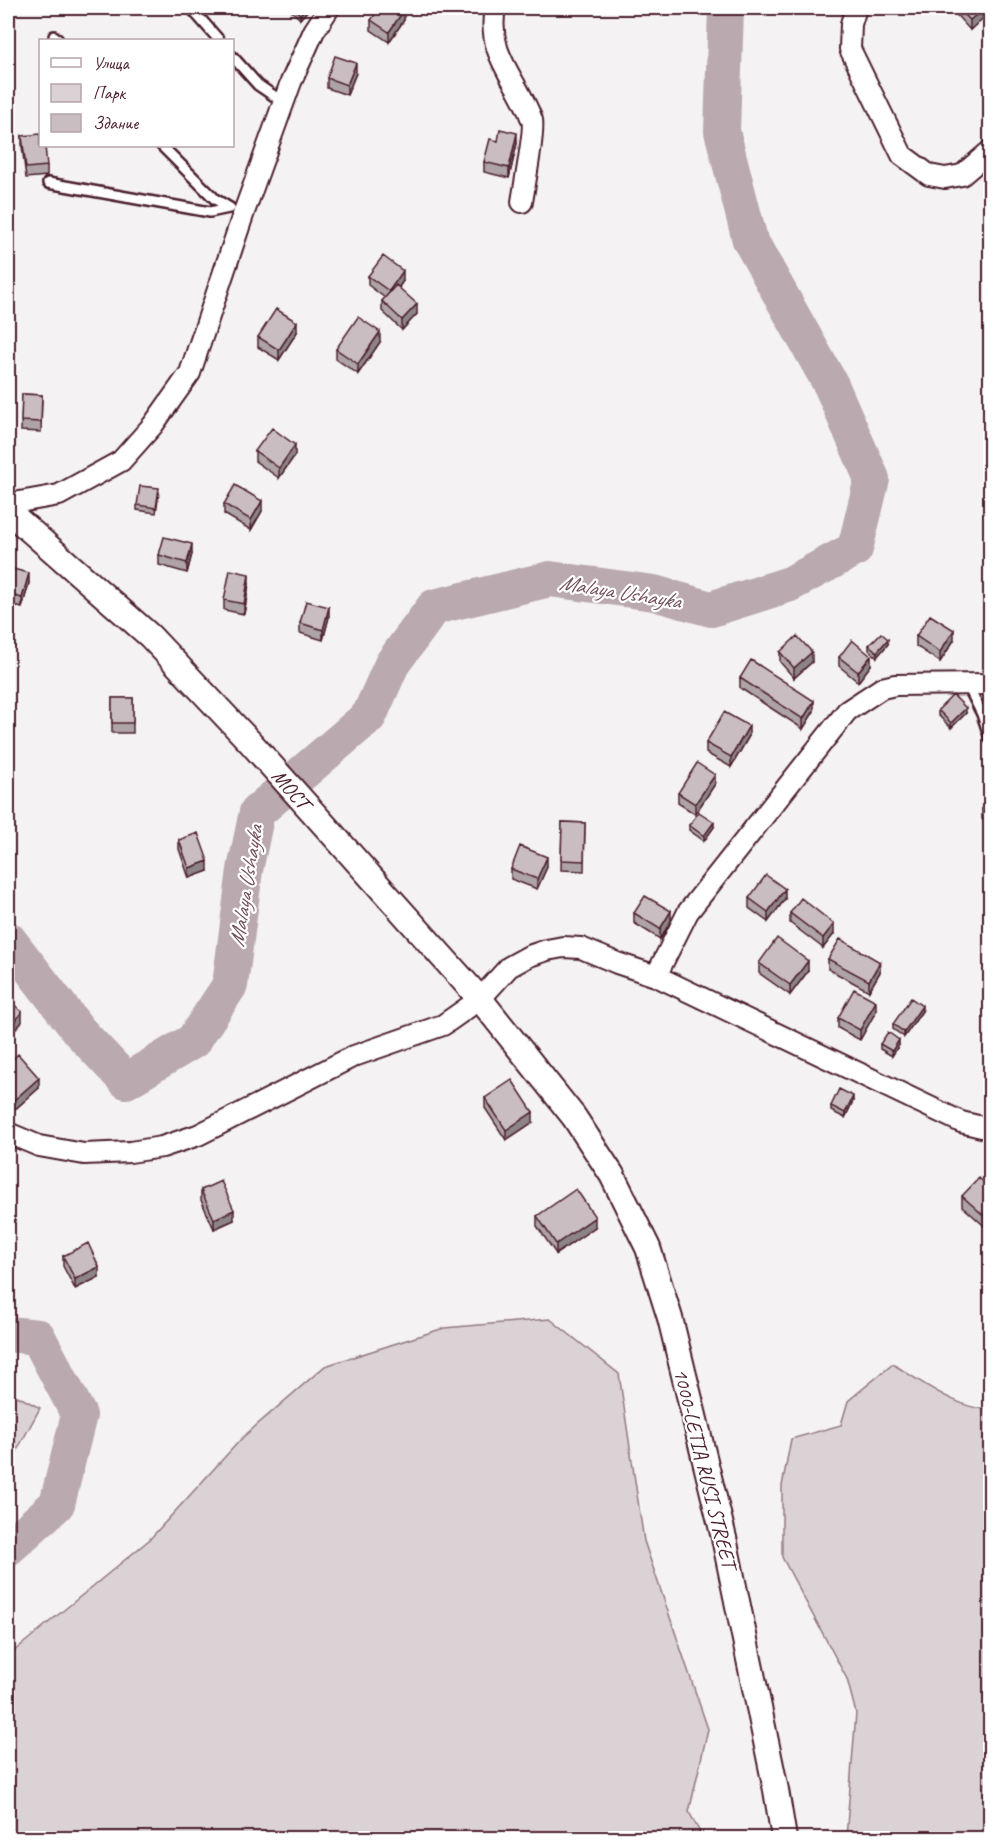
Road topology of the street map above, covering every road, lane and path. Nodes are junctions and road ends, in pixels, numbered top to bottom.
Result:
1 (190, 8) edge
2 (329, 8) edge
3 (495, 8) edge
4 (856, 8) edge
5 (218, 39) edge
6 (234, 58) edge
7 (284, 102) junction
8 (163, 147) edge
9 (990, 151) edge
10 (48, 183) dead end
11 (522, 202) dead end
12 (236, 210) junction
13 (8, 504) edge
14 (8, 511) edge
15 (967, 684) junction
16 (990, 684) edge
17 (990, 738) edge
18 (656, 976) junction
19 (480, 999) junction
20 (990, 1129) edge
21 (8, 1133) edge
22 (784, 1839) edge

1 - 5 lane
2 - 7 street
3 - 11 street
4 - 9 street
6 - 7 lane
7 - 12 street
8 - 12 lane
10 - 12 lane
12 - 13 street
14 - 19 street, МОСТ
15 - 16 street
15 - 17 lane
15 - 18 street
18 - 19 street
18 - 20 street
19 - 21 street
19 - 22 street, 1000-LETIA RUSI STREET

